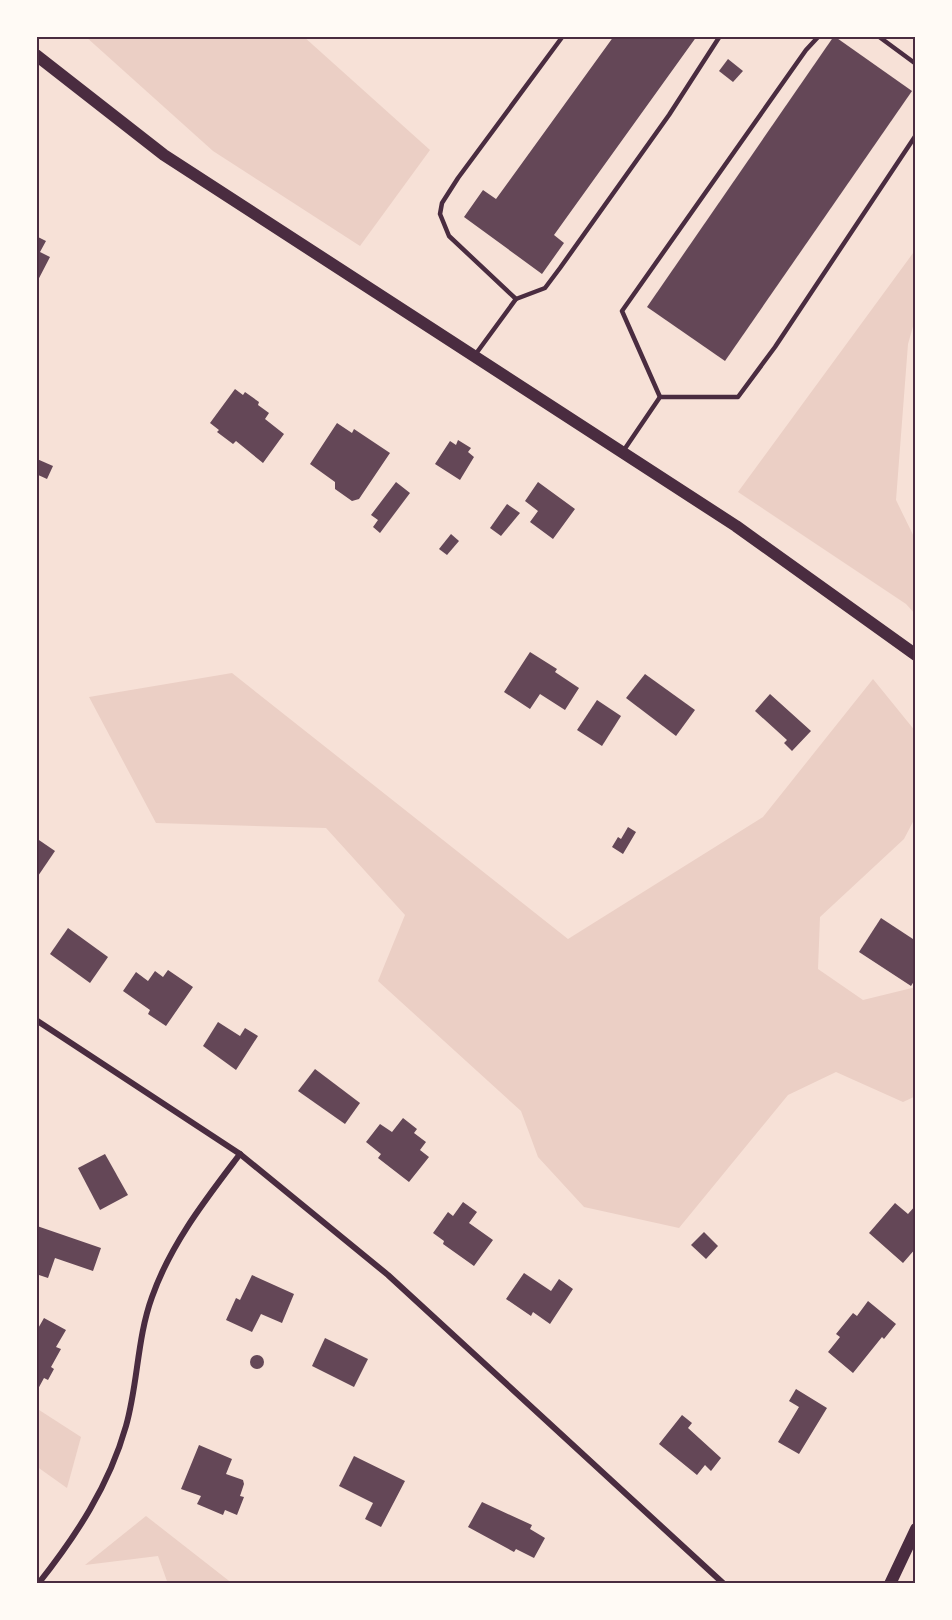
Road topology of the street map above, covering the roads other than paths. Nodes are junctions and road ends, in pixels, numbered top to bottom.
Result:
1 (563, 36) edge
2 (720, 36) edge
3 (819, 36) edge
4 (878, 36) edge
5 (36, 55) edge
6 (916, 64) edge
7 (916, 135) edge
8 (516, 299) junction
9 (473, 357) junction
10 (660, 397) junction
11 (622, 453) junction
12 (916, 655) edge
13 (36, 1020) edge
14 (240, 1154) junction
15 (916, 1529) edge
16 (38, 1584) edge
17 (724, 1584) edge
18 (890, 1584) edge

1 - 8 lane
2 - 8 lane
3 - 10 lane
4 - 6 lane
5 - 9 main road
7 - 10 lane
8 - 9 lane
9 - 11 main road
10 - 11 lane
11 - 12 main road
13 - 14 street
14 - 16 street
14 - 17 street
15 - 18 main road

